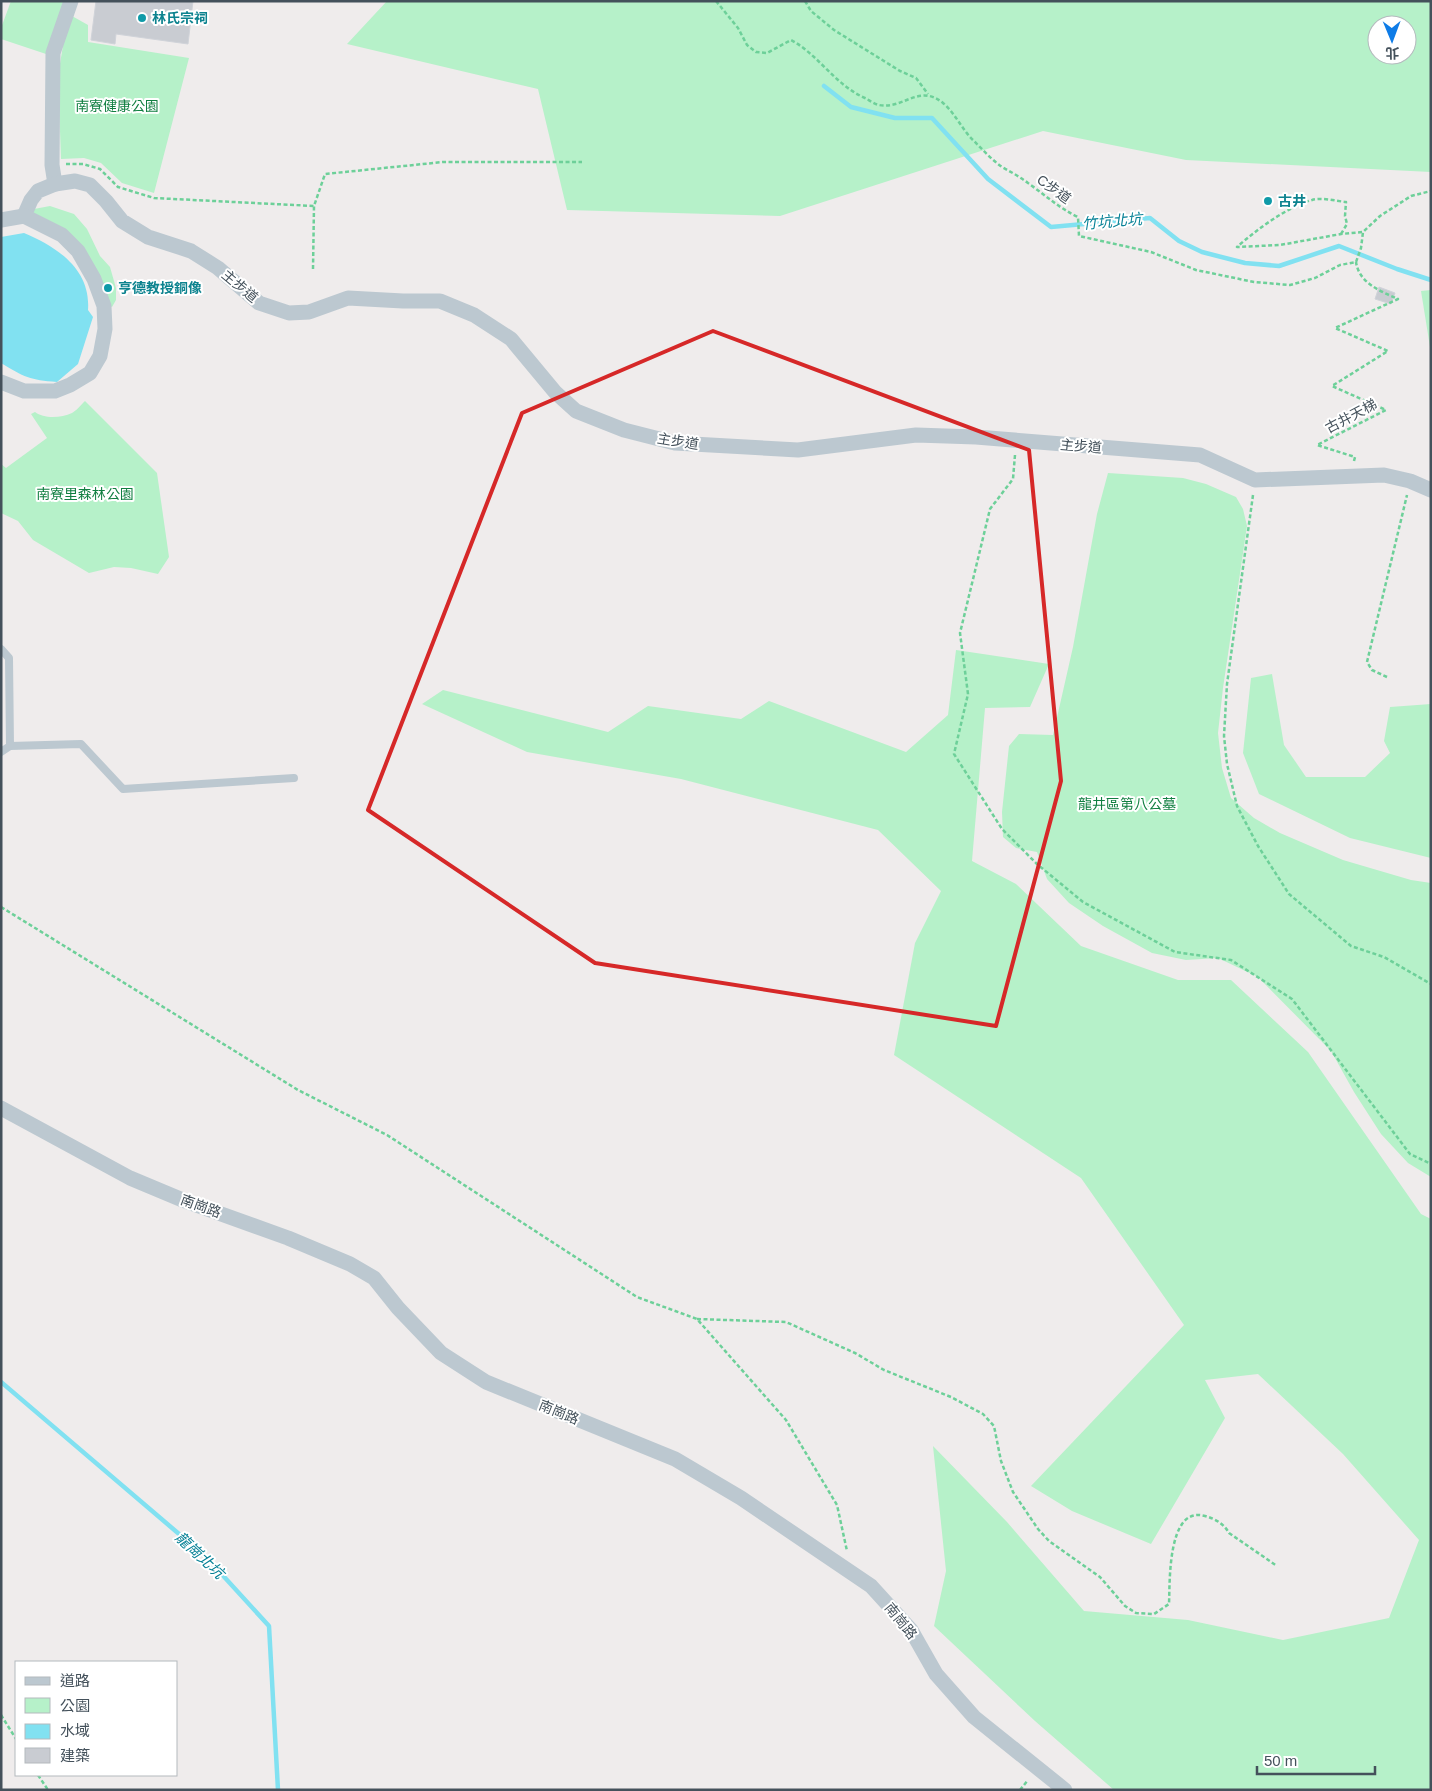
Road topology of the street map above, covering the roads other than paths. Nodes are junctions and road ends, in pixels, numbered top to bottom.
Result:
1 (71, 1) edge
2 (55, 184) junction
3 (24, 216) junction
4 (1, 220) edge
5 (1, 382) edge
6 (1431, 490) edge
7 (1, 649) edge
8 (10, 746) junction
9 (1, 752) edge
10 (294, 778) dead end
11 (1, 1108) edge
12 (1065, 1790) edge

1 - 2 street
2 - 3 street, 主步道
2 - 6 street, 主步道
3 - 4 street
3 - 5 street
7 - 8 lane
8 - 9 lane
8 - 10 lane
11 - 12 street, 南崗路

